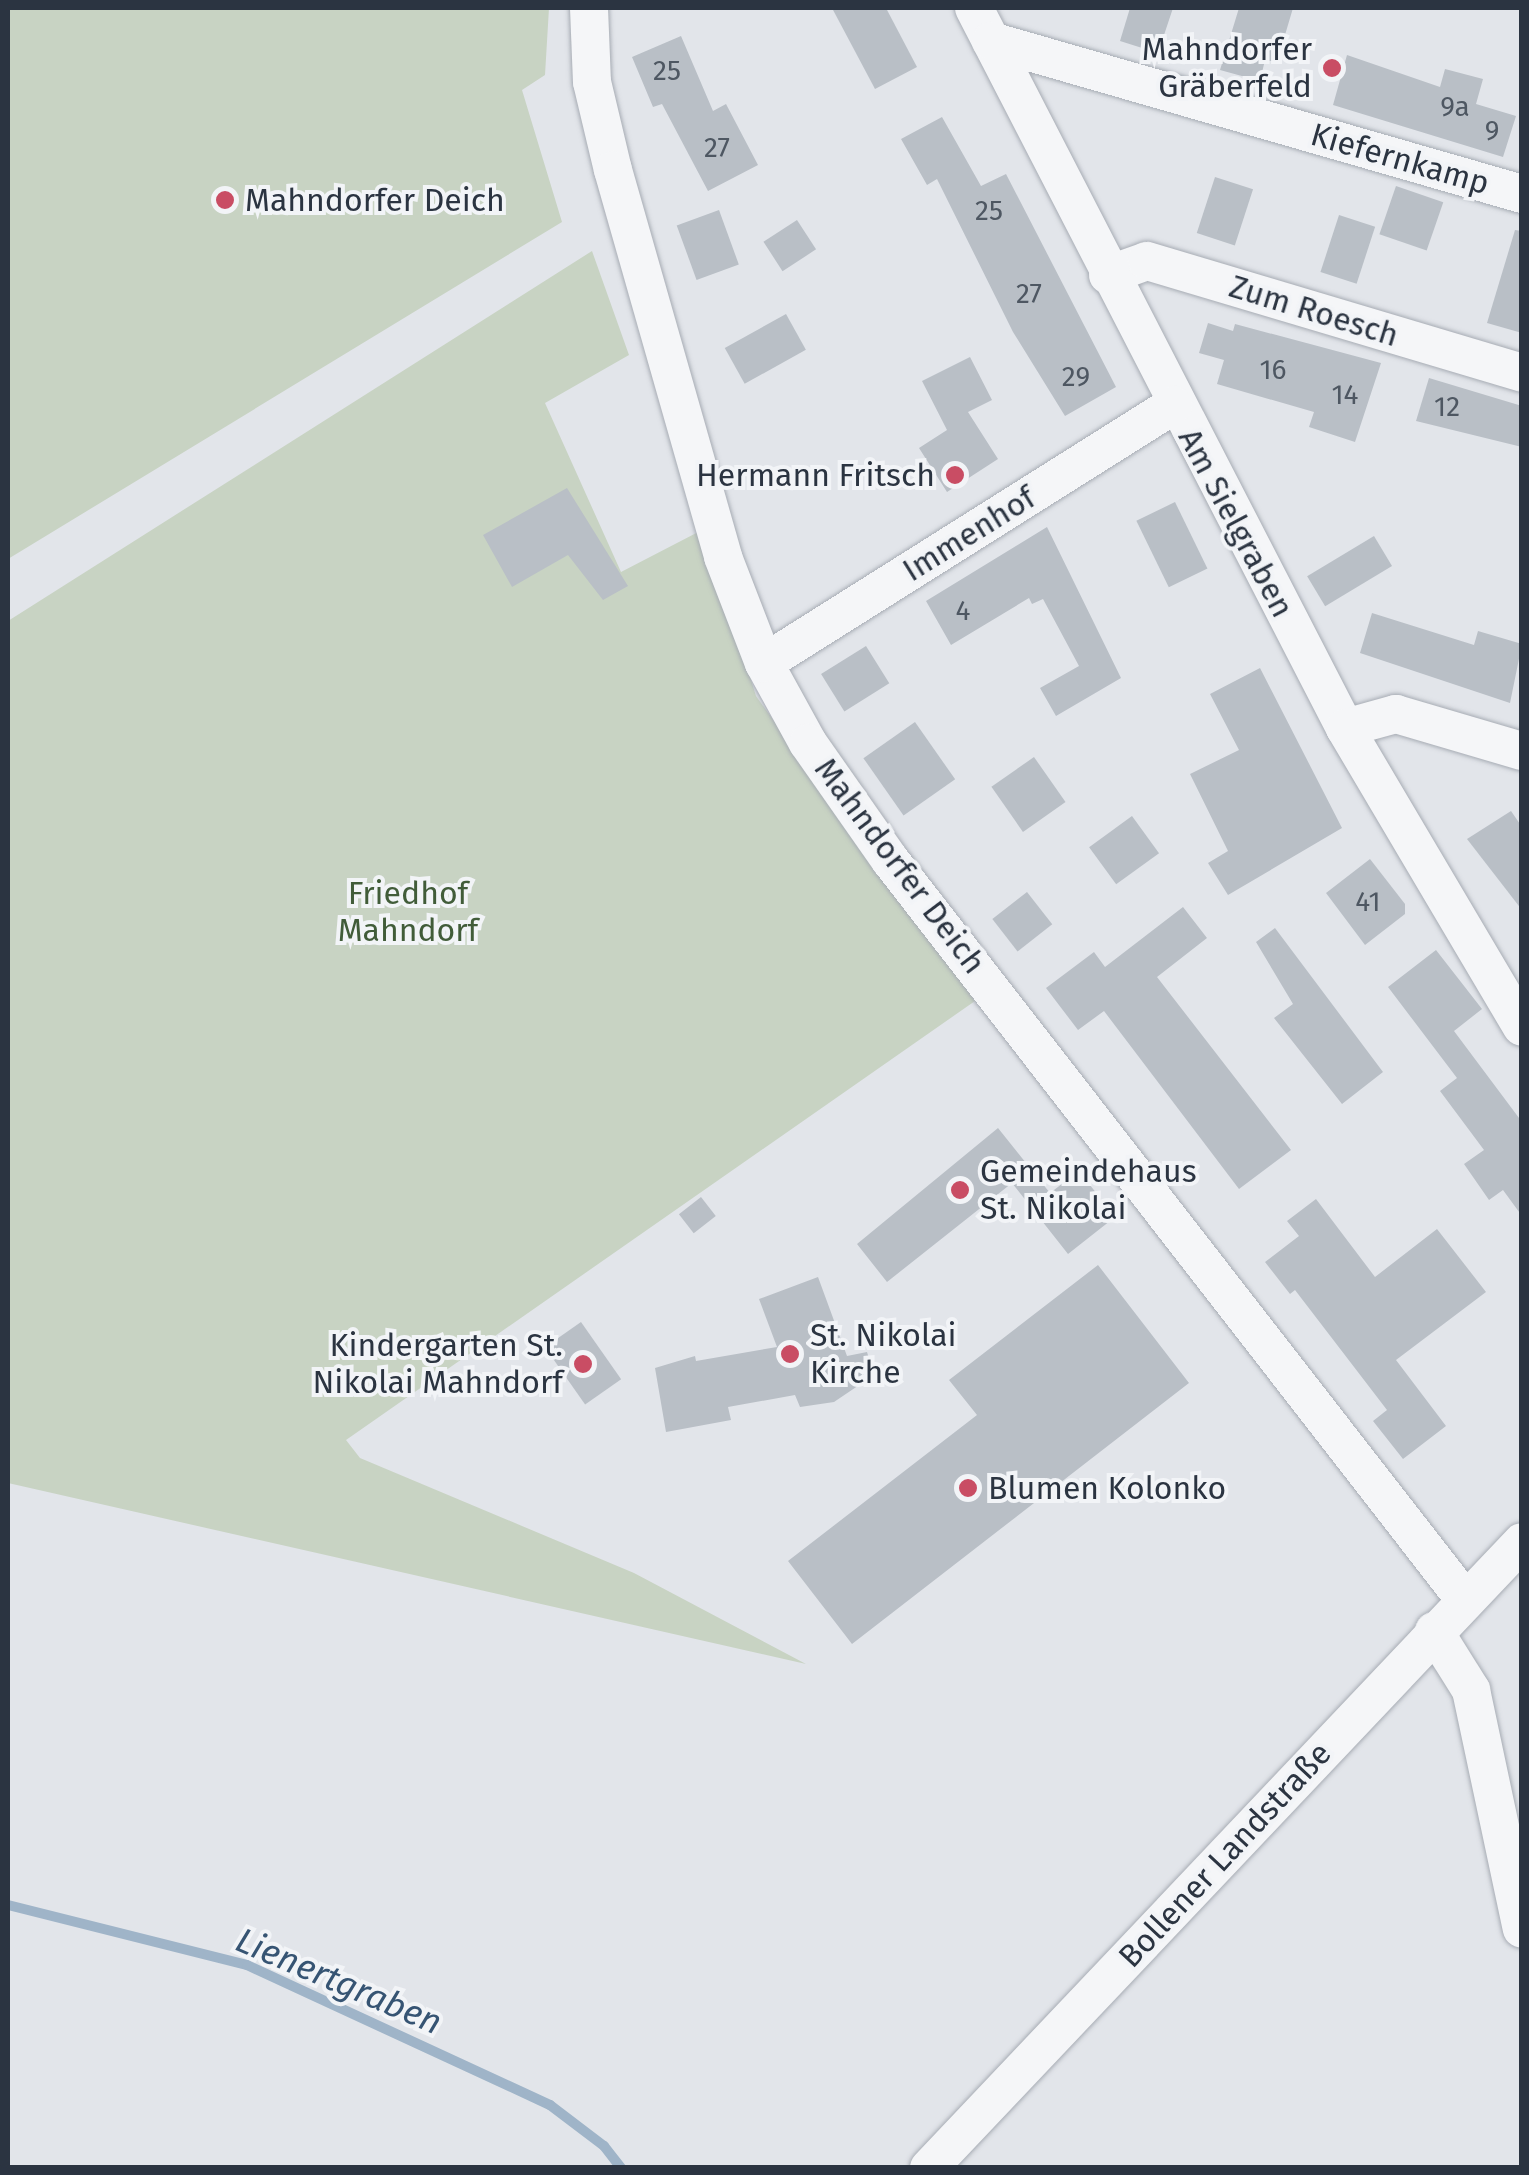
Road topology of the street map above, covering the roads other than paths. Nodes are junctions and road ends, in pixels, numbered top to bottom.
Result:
1 (589, 8) edge
2 (974, 8) edge
3 (991, 41) junction
4 (1522, 194) edge
5 (1108, 275) junction
6 (1522, 373) edge
7 (1174, 406) junction
8 (764, 663) junction
9 (1344, 728) junction
10 (1522, 751) edge
11 (1522, 1027) edge
12 (1522, 1542) edge
13 (1465, 1600) junction
14 (1434, 1631) junction
15 (1522, 1928) edge
16 (929, 2168) edge

1 - 8 street, Mahndorfer Deich
2 - 3 street, Am Sielgraben
3 - 4 street, Kiefernkamp
3 - 5 street, Am Sielgraben
5 - 6 street, Zum Roesch
5 - 7 street, Am Sielgraben
7 - 8 street, Immenhof
7 - 9 street, Am Sielgraben
8 - 13 street, Mahndorfer Deich
9 - 10 street
9 - 11 street, Am Sielgraben
12 - 13 street, Bollener Landstraße
13 - 14 street, Bollener Landstraße
14 - 15 street
14 - 16 street, Bollener Landstraße

